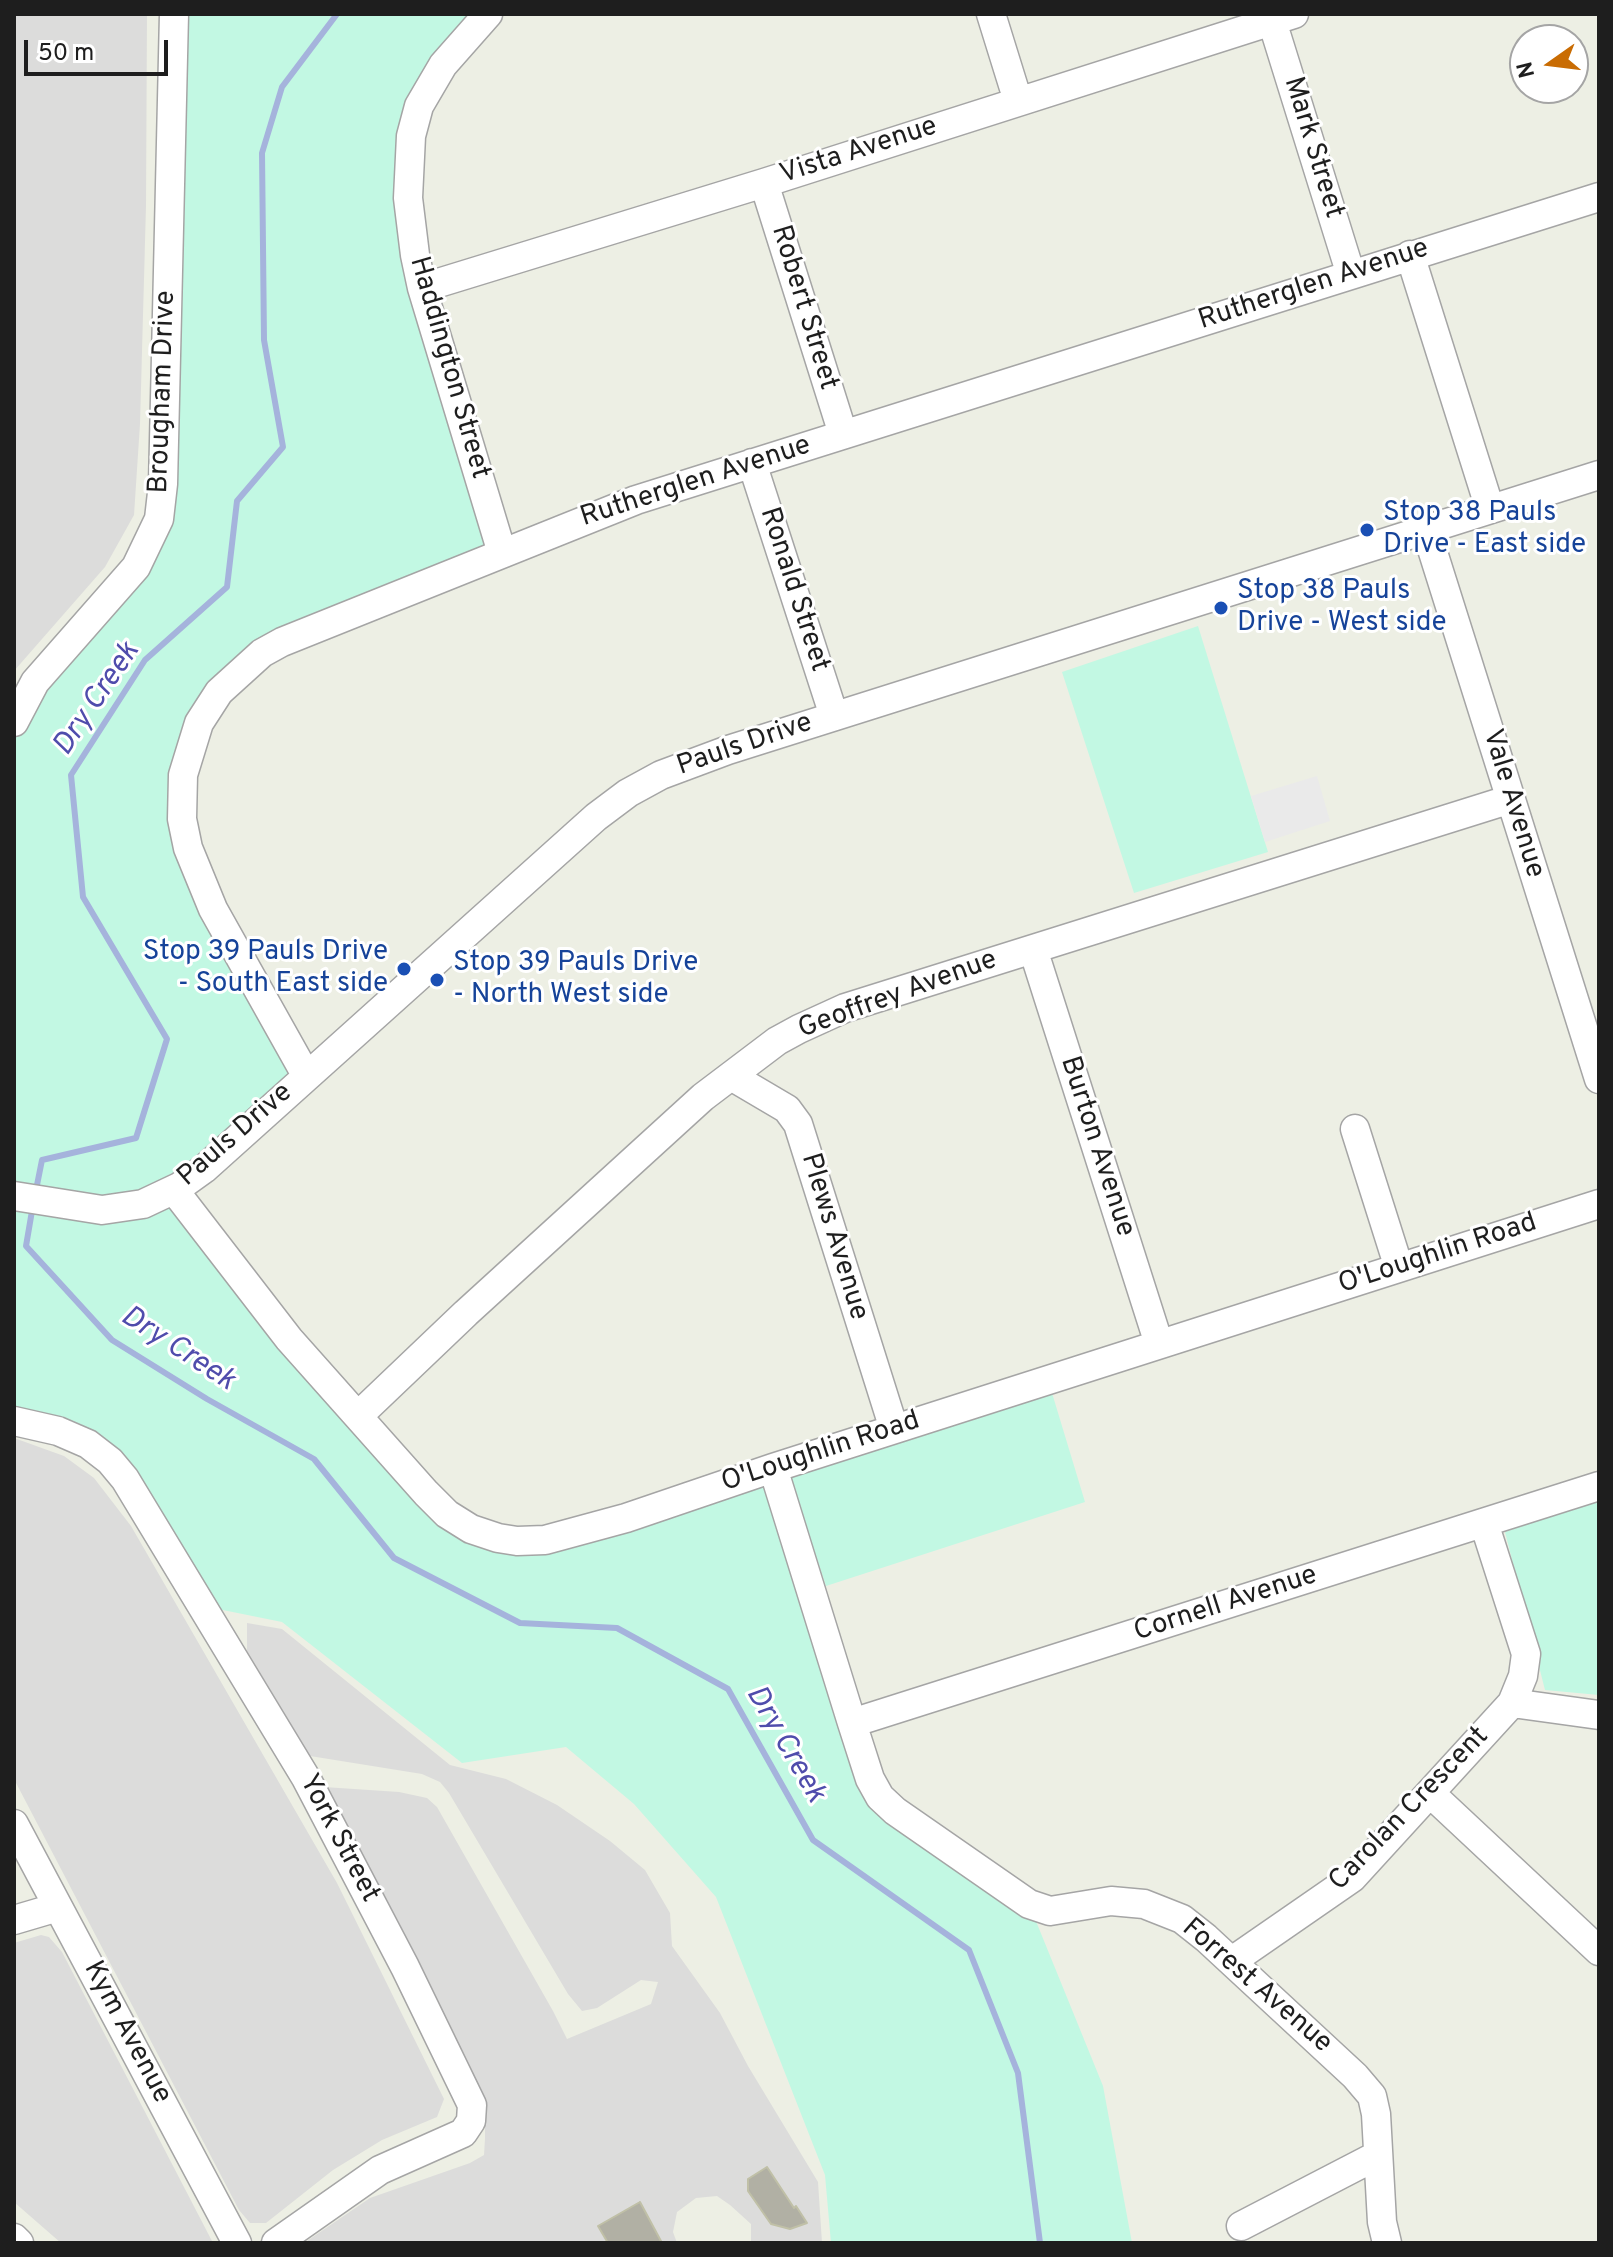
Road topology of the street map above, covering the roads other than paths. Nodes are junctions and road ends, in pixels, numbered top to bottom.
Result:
1 (174, 14) edge
2 (488, 14) edge
3 (991, 14) edge
4 (1283, 17) edge
5 (1018, 101) junction
6 (764, 183) junction
7 (1599, 197) edge
8 (1410, 255) junction
9 (1351, 275) junction
10 (422, 288) junction
11 (843, 434) junction
12 (752, 463) junction
13 (1599, 475) edge
14 (1490, 509) junction
15 (1426, 530) junction
16 (502, 553) junction
17 (834, 716) junction
18 (14, 722) edge
19 (1511, 799) junction
20 (1033, 949) junction
21 (306, 1075) junction
22 (731, 1076) junction
23 (1599, 1079) edge
24 (1355, 1129) dead end
25 (174, 1190) junction
26 (14, 1196) edge
27 (1599, 1204) edge
28 (1399, 1268) junction
29 (1159, 1344) junction
30 (358, 1416) junction
31 (14, 1421) edge
32 (894, 1429) junction
33 (773, 1468) junction
34 (1599, 1486) edge
35 (1484, 1523) junction
36 (1512, 1703) junction
37 (1599, 1715) edge
38 (852, 1723) junction
39 (1430, 1793) junction
40 (14, 1824) edge
41 (58, 1907) junction
42 (14, 1920) edge
43 (1599, 1951) edge
44 (1232, 1961) junction
45 (1378, 2155) junction
46 (1241, 2226) dead end
47 (14, 2238) edge
48 (19, 2243) edge
49 (237, 2243) edge
50 (276, 2243) edge
51 (1387, 2243) edge

1 - 18 street, Brougham Drive
2 - 10 street, Haddington Street
3 - 5 street
4 - 5 street, Vista Avenue
4 - 9 street, Mark Street
5 - 6 street, Vista Avenue
6 - 10 street, Vista Avenue
6 - 11 street, Robert Street
7 - 8 street, Rutherglen Avenue
8 - 9 street, Rutherglen Avenue
8 - 14 street
9 - 11 street, Rutherglen Avenue
10 - 16 street, Haddington Street
11 - 12 street, Rutherglen Avenue
12 - 16 street, Rutherglen Avenue
12 - 17 street, Ronald Street
13 - 14 street, Pauls Drive
14 - 15 street, Pauls Drive
15 - 17 street, Pauls Drive
15 - 19 street, Vale Avenue
16 - 21 street, Rutherglen Avenue
17 - 21 street, Pauls Drive
19 - 20 street, Geoffrey Avenue
19 - 23 street, Vale Avenue
20 - 22 street, Geoffrey Avenue
20 - 29 street, Burton Avenue
21 - 25 street, Pauls Drive
22 - 30 street, Geoffrey Avenue
22 - 32 street, Plews Avenue
24 - 28 street
25 - 26 street, Pauls Drive
25 - 30 street, O'Loughlin Road
27 - 28 street, O'Loughlin Road
28 - 29 street, O'Loughlin Road
29 - 32 street, O'Loughlin Road
30 - 33 street, O'Loughlin Road
31 - 50 street, York Street
32 - 33 street, O'Loughlin Road
33 - 38 street, Forrest Avenue
34 - 35 street, Cornell Avenue
35 - 36 street
35 - 38 street, Cornell Avenue
36 - 37 street, Carolan Crescent
36 - 39 street, Carolan Crescent
38 - 44 street, Forrest Avenue
39 - 43 street
39 - 44 street, Carolan Crescent
40 - 41 street, Kym Avenue
41 - 42 street
41 - 49 street, Kym Avenue
44 - 45 street, Forrest Avenue
45 - 46 street
45 - 51 street, Forrest Avenue
47 - 48 street

